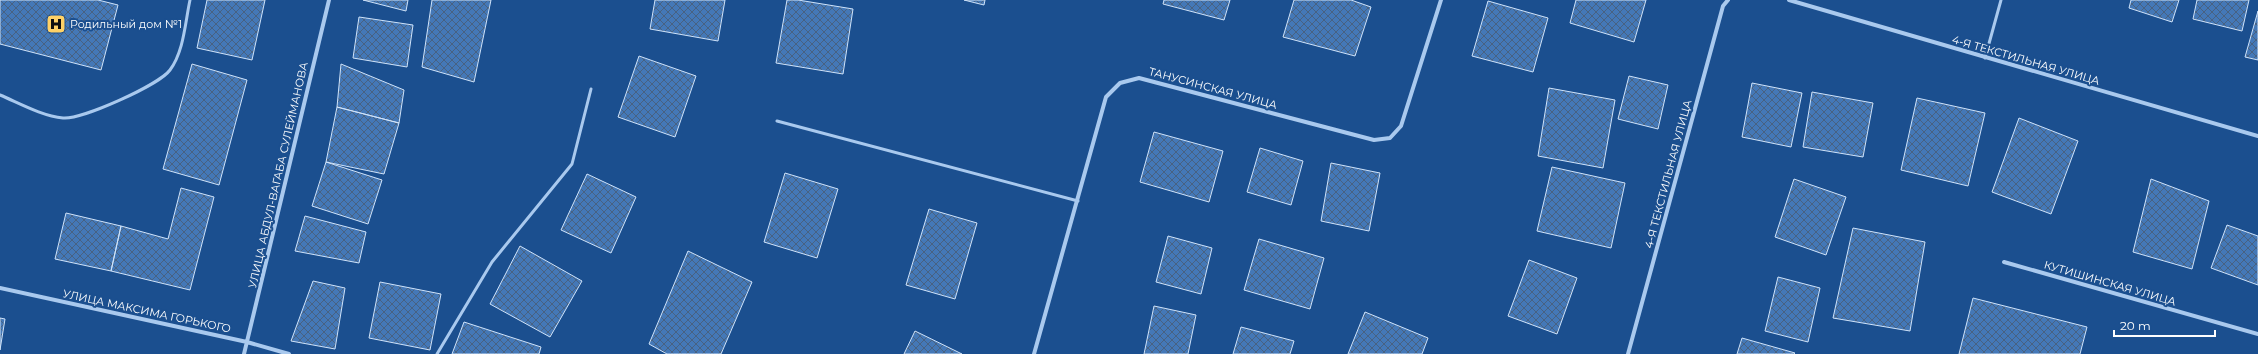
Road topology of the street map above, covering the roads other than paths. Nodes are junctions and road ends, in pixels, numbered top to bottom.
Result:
1 (190, 0) edge
2 (329, 0) edge
3 (1441, 0) edge
4 (1728, 0) edge
5 (1789, 0) edge
6 (2001, 0) edge
7 (1985, 58) junction
8 (592, 89) dead end
9 (0, 95) edge
10 (777, 121) dead end
11 (2258, 136) edge
12 (1078, 201) junction
13 (2004, 262) dead end
14 (0, 288) edge
15 (2258, 334) edge
16 (247, 342) junction
17 (244, 354) edge
18 (290, 354) edge
19 (436, 354) edge
20 (1034, 354) edge
21 (1628, 354) edge

1 - 9 lane
2 - 16 street, УЛИЦА АБДУЛ-ВАГАБА СУЛЕЙМАНОВА
3 - 12 street, ТАНУСИНСКАЯ УЛИЦА
4 - 21 street, 4-Я ТЕКСТИЛЬНАЯ УЛИЦА
5 - 7 street, 4-Я ТЕКСТИЛЬНАЯ УЛИЦА
6 - 7 lane
7 - 11 street, 4-Я ТЕКСТИЛЬНАЯ УЛИЦА
8 - 19 lane
10 - 12 lane
12 - 20 street, ТАНУСИНСКАЯ УЛИЦА
13 - 15 street, КУТИШИНСКАЯ УЛИЦА
14 - 16 street, УЛИЦА МАКСИМА ГОРЬКОГО
16 - 17 street, УЛИЦА АБДУЛ-ВАГАБА СУЛЕЙМАНОВА
16 - 18 street, УЛИЦА МАКСИМА ГОРЬКОГО

